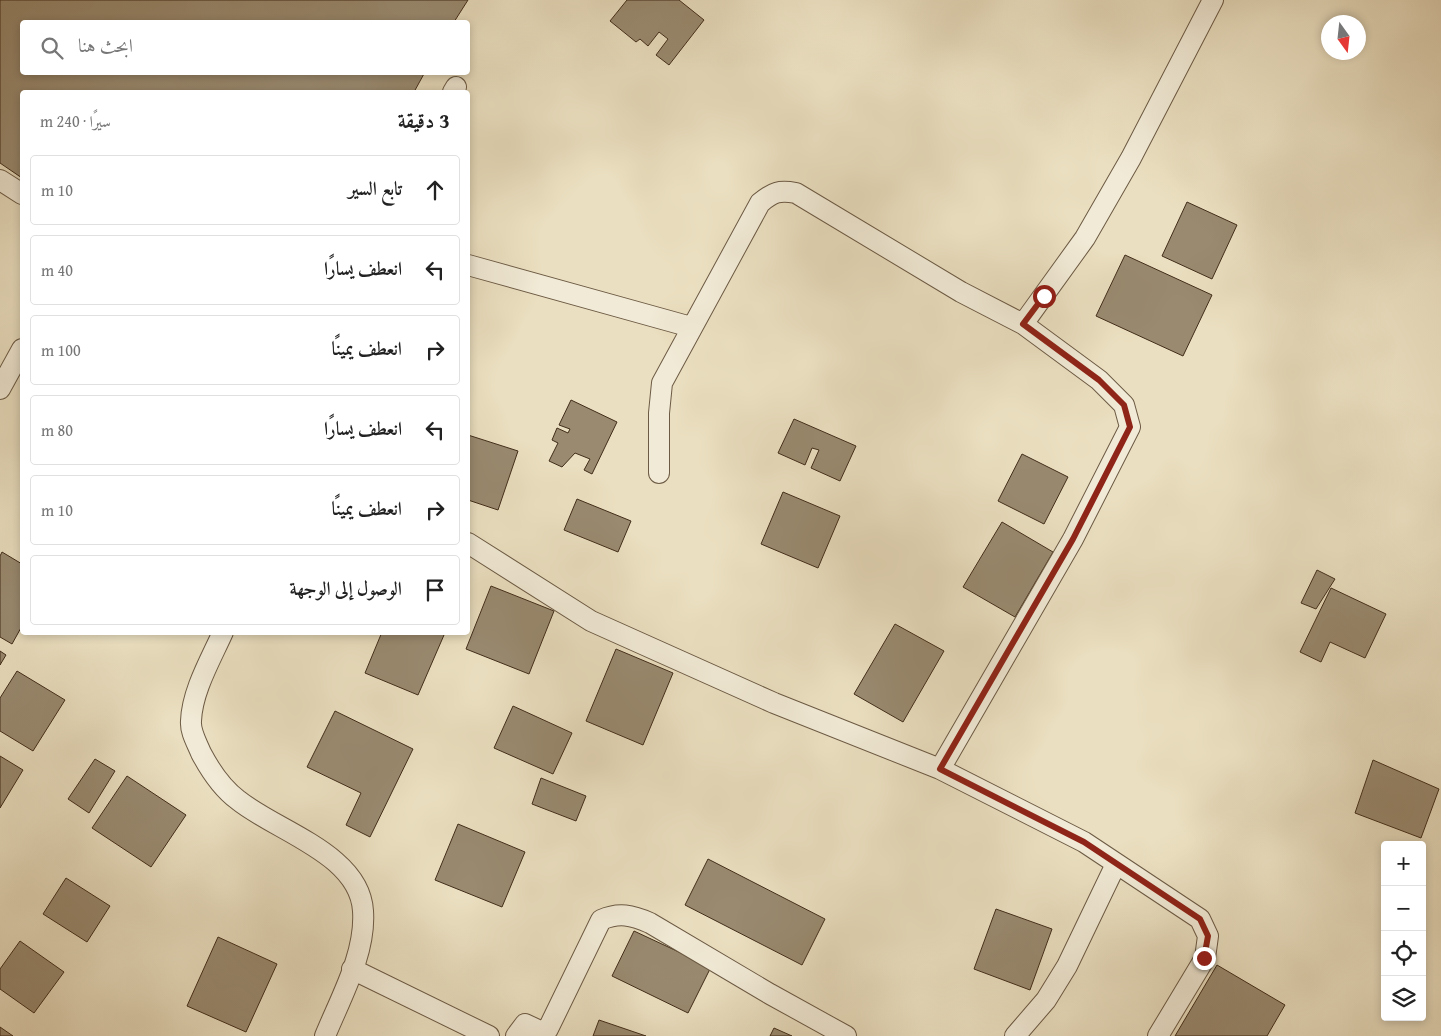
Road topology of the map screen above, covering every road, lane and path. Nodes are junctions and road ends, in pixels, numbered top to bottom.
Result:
1 (1213, 0) edge
2 (0, 180) edge
3 (20, 193) edge
4 (470, 266) edge
5 (1023, 324) junction
6 (691, 327) junction
7 (20, 353) edge
8 (0, 389) edge
9 (659, 473) dead end
10 (470, 544) edge
11 (222, 635) edge
12 (940, 769) junction
13 (1116, 864) junction
14 (352, 968) junction
15 (325, 1036) edge
16 (489, 1036) edge
17 (516, 1036) edge
18 (846, 1036) edge
19 (1015, 1036) edge
20 (1158, 1036) edge

1 - 5 street
2 - 3 street
4 - 6 street
5 - 6 street
5 - 12 street
6 - 9 street
7 - 8 street
10 - 12 street
11 - 14 street
12 - 13 street
13 - 19 street
13 - 20 street
14 - 15 street
14 - 16 street
17 - 18 street

